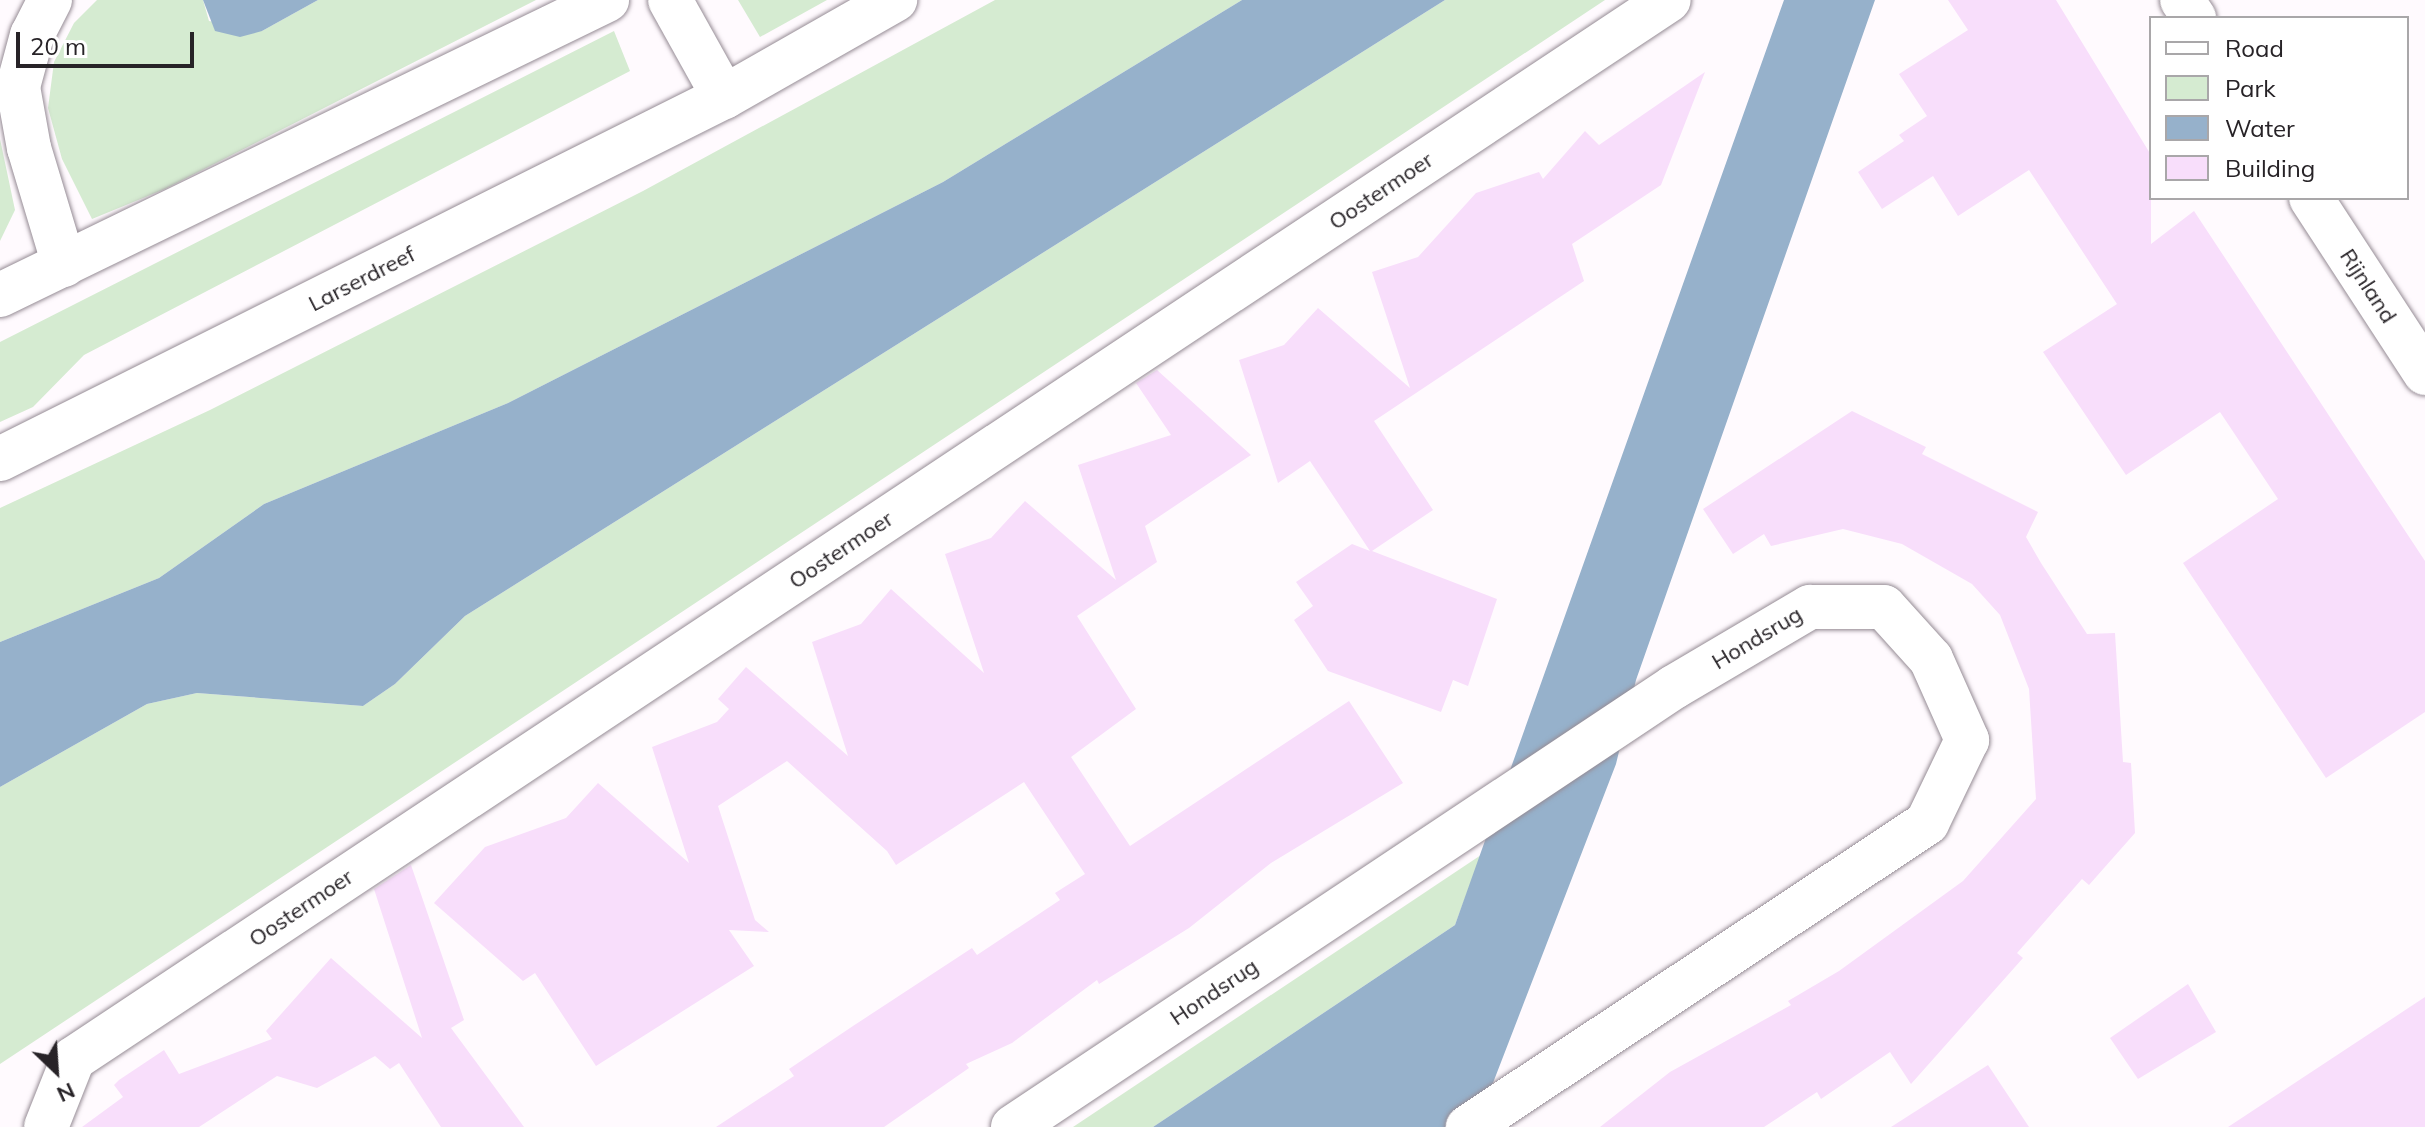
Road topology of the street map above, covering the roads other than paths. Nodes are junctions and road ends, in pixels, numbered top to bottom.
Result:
1 (50, 0) edge
2 (607, 0) edge
3 (670, 0) edge
4 (895, 0) edge
5 (1669, 0) edge
6 (724, 97) junction
7 (2312, 200) edge
8 (64, 265) junction
9 (0, 295) edge
10 (2425, 373) edge
11 (0, 459) edge
12 (46, 1127) edge
13 (1013, 1127) edge
14 (1468, 1127) edge

1 - 8 street
2 - 8 street
3 - 6 street
4 - 6 street, Larserdreef
5 - 12 street, Oostermoer
6 - 11 street, Larserdreef
7 - 10 street, Rijnland
8 - 9 street
13 - 14 street, Hondsrug

